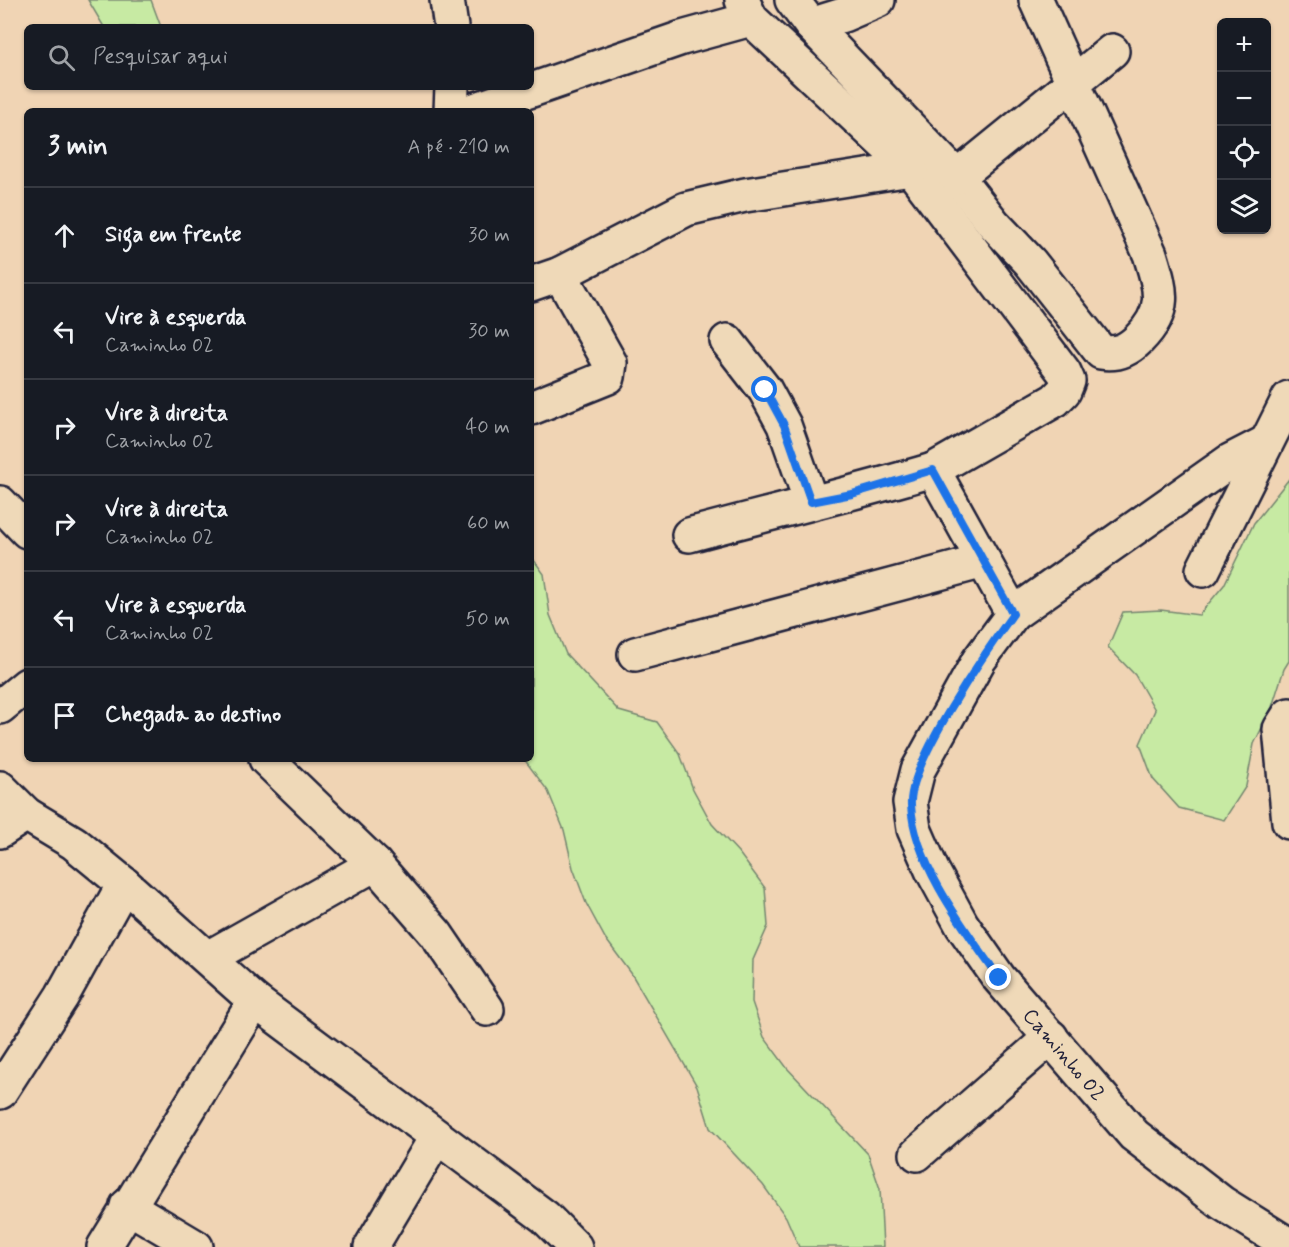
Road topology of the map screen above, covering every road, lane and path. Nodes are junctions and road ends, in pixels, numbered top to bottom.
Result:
1 (447, 0) edge
2 (878, 0) edge
3 (1036, 0) edge
4 (746, 10) edge
5 (801, 12) edge
6 (451, 24) edge
7 (1112, 51) dead end
8 (1073, 83) junction
9 (534, 89) edge
10 (452, 90) edge
11 (532, 90) edge
12 (451, 108) edge
13 (480, 108) edge
14 (911, 169) junction
15 (957, 177) junction
16 (546, 279) edge
17 (728, 341) dead end
18 (1097, 348) junction
19 (1064, 372) junction
20 (1289, 398) edge
21 (534, 407) edge
22 (1265, 443) junction
23 (933, 470) junction
24 (811, 502) junction
25 (0, 503) edge
26 (24, 528) edge
27 (689, 534) dead end
28 (984, 561) junction
29 (1203, 570) dead end
30 (1013, 614) junction
31 (635, 654) dead end
32 (24, 687) edge
33 (0, 707) edge
34 (1289, 715) edge
35 (269, 762) edge
36 (0, 788) edge
37 (1289, 822) edge
38 (13, 823) edge
39 (375, 864) junction
40 (124, 884) junction
41 (208, 958) junction
42 (255, 1000) junction
43 (487, 1009) dead end
44 (1051, 1037) junction
45 (0, 1092) edge
46 (436, 1138) junction
47 (917, 1154) dead end
48 (127, 1206) junction
49 (1289, 1245) edge
50 (104, 1247) edge
51 (196, 1247) edge
52 (371, 1247) edge
53 (575, 1247) edge

1 - 6 street
2 - 5 street
3 - 8 street
4 - 9 street
4 - 14 street
5 - 15 street
7 - 8 street
8 - 15 street
8 - 18 street
10 - 12 street
11 - 13 street
14 - 16 street
14 - 19 street
15 - 18 street
16 - 21 street
17 - 24 street
18 - 19 street
19 - 23 street
20 - 22 street
22 - 29 street
22 - 30 street, Caminho 02
23 - 24 street
23 - 28 street
24 - 27 street
25 - 26 street
28 - 30 street
28 - 31 street
30 - 44 street, Caminho 02
32 - 33 street
34 - 37 street
35 - 39 street
36 - 38 street
38 - 40 street
39 - 41 street
39 - 43 street
40 - 41 street
40 - 45 street
41 - 42 street
42 - 46 street
42 - 48 street
44 - 47 street
44 - 49 street, Caminho 02
46 - 52 street
46 - 53 street
48 - 50 street
48 - 51 street

